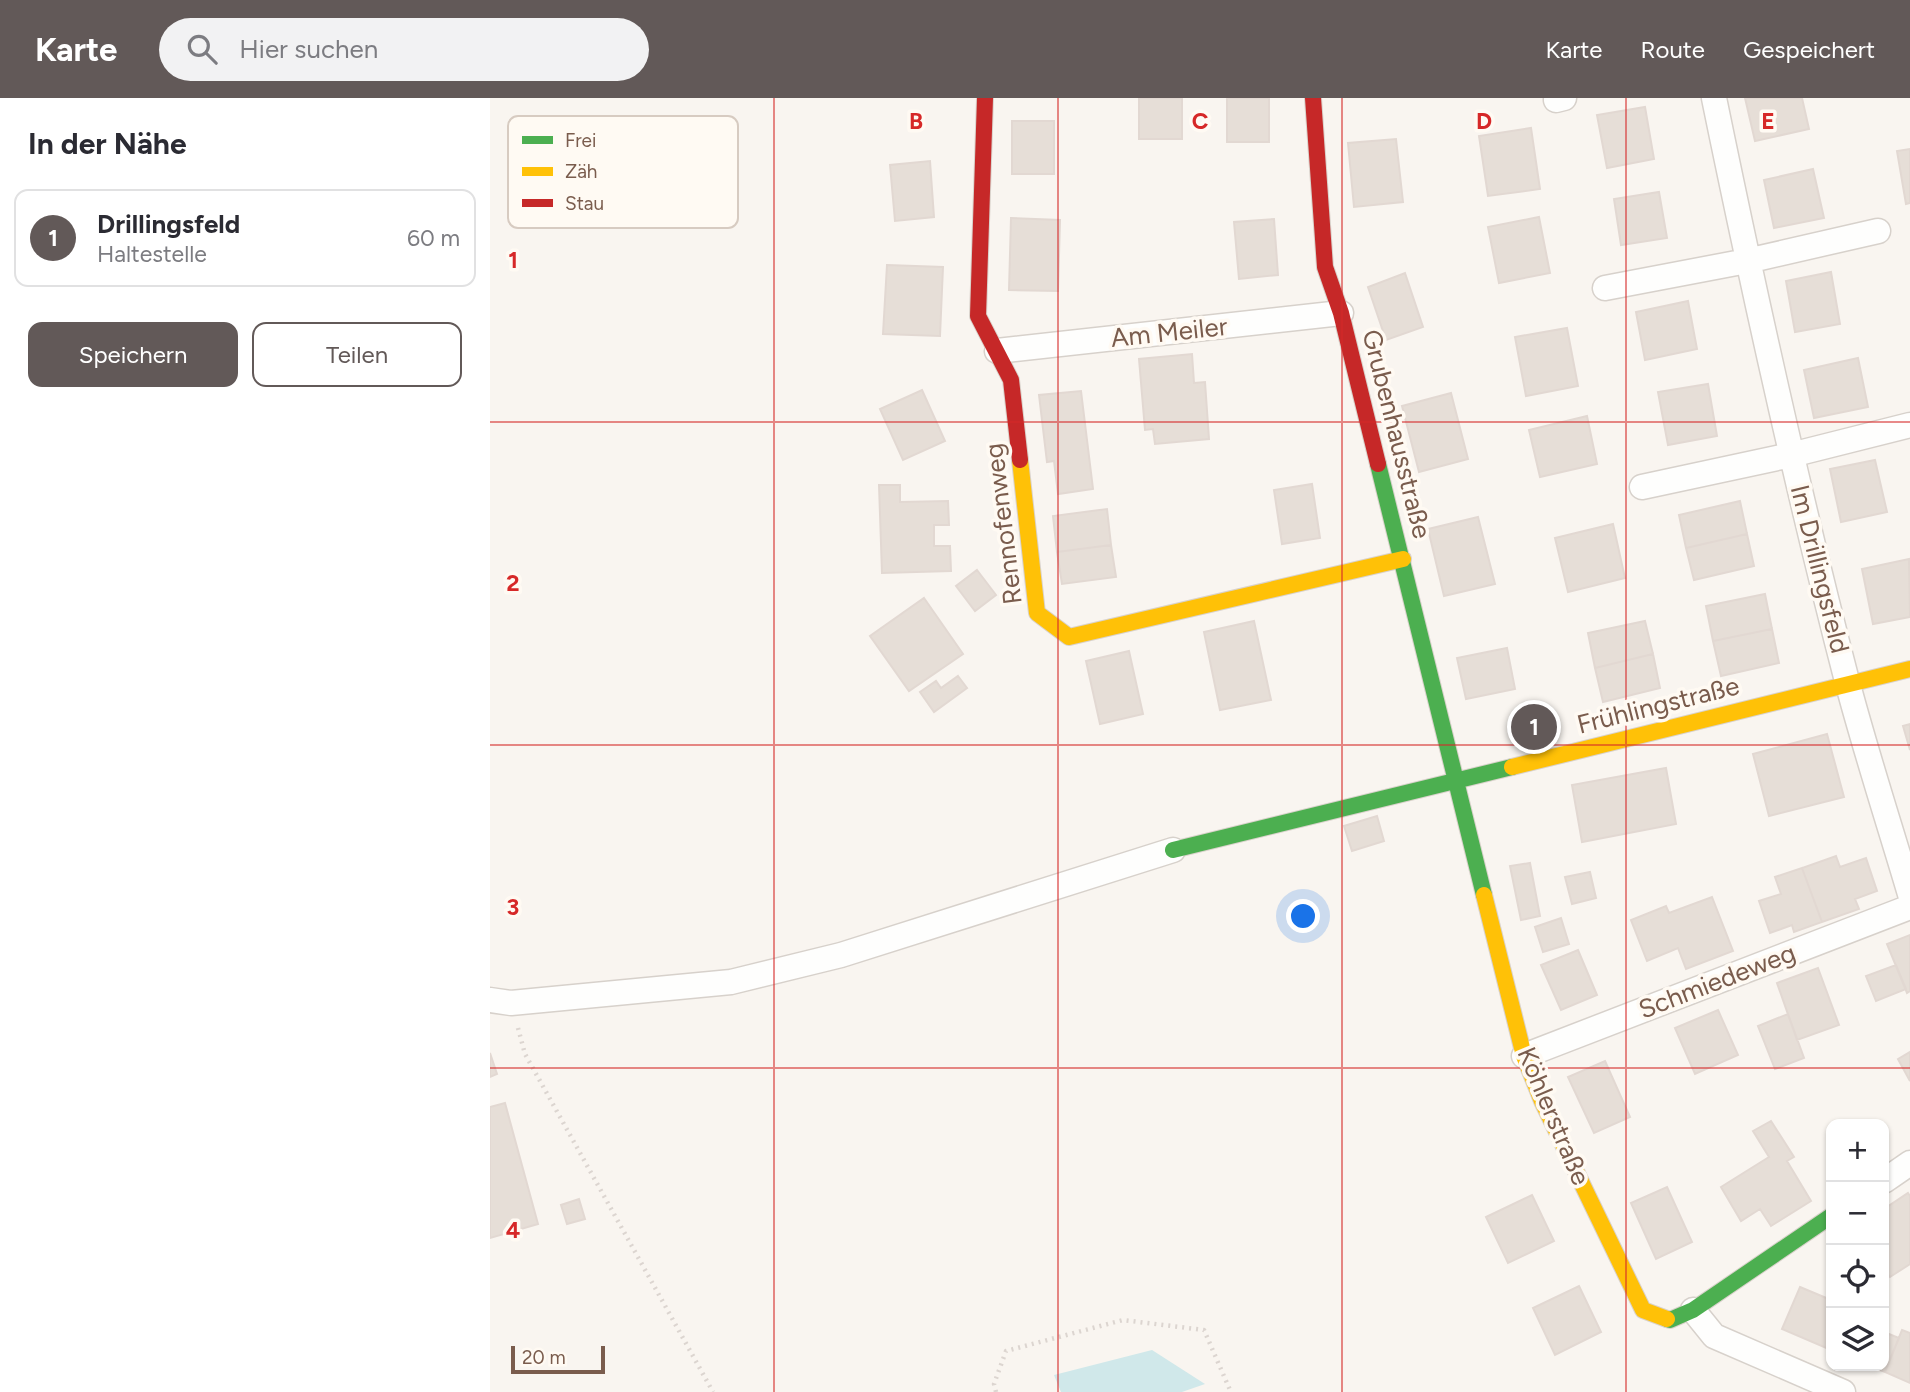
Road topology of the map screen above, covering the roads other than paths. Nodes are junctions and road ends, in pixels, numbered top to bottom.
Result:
1 (985, 98) edge
2 (1312, 98) edge
3 (1714, 98) edge
4 (1878, 231) dead end
5 (1747, 261) junction
6 (1605, 288) dead end
7 (1341, 313) junction
8 (997, 351) junction
9 (1910, 425) edge
10 (1791, 455) junction
11 (1642, 487) dead end
12 (1403, 559) junction
13 (1910, 669) edge
14 (1848, 684) junction
15 (1456, 779) junction
16 (1173, 850) joint
17 (1910, 894) edge
18 (1910, 907) edge
19 (500, 1002) edge
20 (1524, 1056) junction
21 (1910, 1163) edge
22 (1889, 1178) edge
23 (1826, 1219) edge
24 (1693, 1310) junction
25 (1843, 1392) edge

1 - 8 street, Rennofenweg
2 - 7 street, Grubenhausstraße
3 - 5 street, Im Drillingsfeld
4 - 5 street
5 - 6 street
5 - 10 street, Im Drillingsfeld
7 - 8 street, Am Meiler
7 - 12 street, Grubenhausstraße
8 - 12 street, Rennofenweg
9 - 10 street, Im Drillingsfeld
10 - 11 street, Im Drillingsfeld
10 - 14 street, Im Drillingsfeld
12 - 15 street, Grubenhausstraße
13 - 14 street, Frühlingstraße
14 - 15 street, Frühlingstraße
14 - 17 street
15 - 16 street, Frühlingstraße
15 - 20 street, Köhlerstraße
16 - 19 street
18 - 20 street, Schmiedeweg
20 - 24 street, Köhlerstraße
21 - 22 street
23 - 24 street, Köhlerstraße
24 - 25 street

